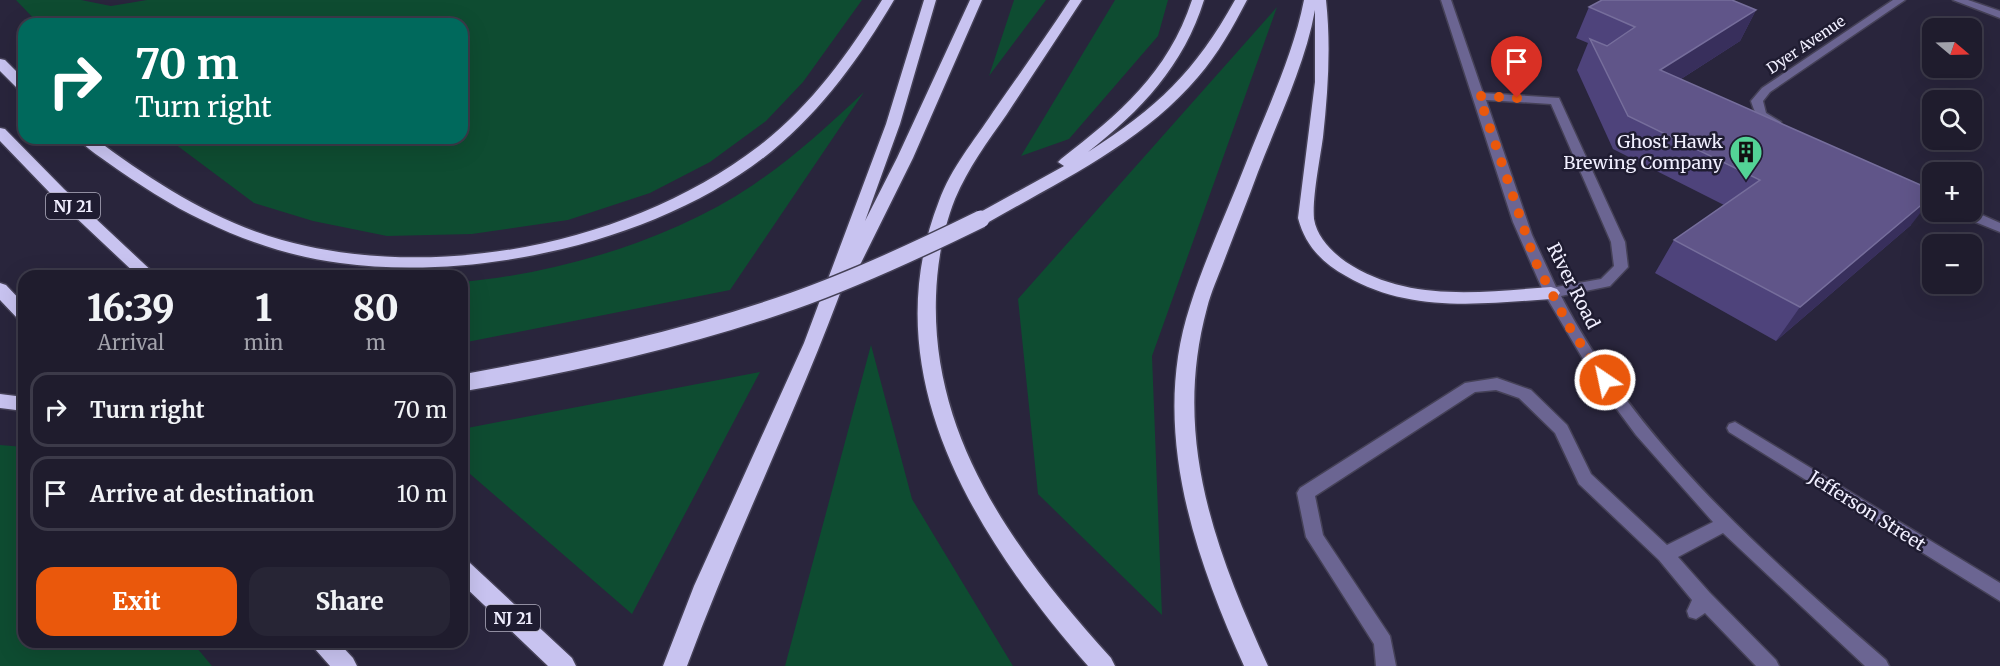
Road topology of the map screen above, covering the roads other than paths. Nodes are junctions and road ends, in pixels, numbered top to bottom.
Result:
1 (888, 0) edge
2 (930, 0) edge
3 (976, 0) edge
4 (1076, 0) edge
5 (1198, 0) edge
6 (1241, 0) edge
7 (1310, 0) edge
8 (1320, 0) edge
9 (1446, 0) edge
10 (1900, 0) edge
11 (1959, 0) edge
12 (2000, 15) edge
13 (0, 63) edge
14 (18, 81) edge
15 (1479, 96) junction
16 (0, 132) edge
17 (1791, 134) edge
18 (93, 144) edge
19 (1014, 201) junction
20 (1982, 220) edge
21 (2000, 228) edge
22 (142, 270) edge
23 (0, 289) edge
24 (1551, 293) junction
25 (18, 308) edge
26 (813, 343) junction
27 (468, 382) edge
28 (0, 401) edge
29 (18, 403) edge
30 (1735, 428) dead end
31 (1725, 524) junction
32 (1665, 555) junction
33 (468, 576) edge
34 (2000, 593) edge
35 (328, 648) edge
36 (345, 666) edge
37 (564, 666) edge
38 (675, 666) edge
39 (1103, 666) edge
40 (1256, 666) edge
41 (1386, 666) edge
42 (1769, 666) edge
43 (1879, 666) edge

1 - 18 highway
2 - 26 highway
3 - 26 highway
4 - 39 highway
5 - 19 highway
6 - 19 highway
7 - 40 highway
8 - 24 highway
9 - 15 street, River Road
10 - 17 street, Dyer Avenue
11 - 12 street
13 - 14 highway
15 - 24 street, River Road
15 - 24 street
16 - 22 highway, NJ 21
19 - 27 highway, bridge
20 - 21 street
23 - 25 highway
24 - 31 street, River Road
26 - 38 highway
28 - 29 highway
30 - 34 street, Jefferson Street
31 - 32 street
31 - 43 street, River Road
32 - 41 street
32 - 42 street
33 - 37 highway, NJ 21
35 - 36 highway

